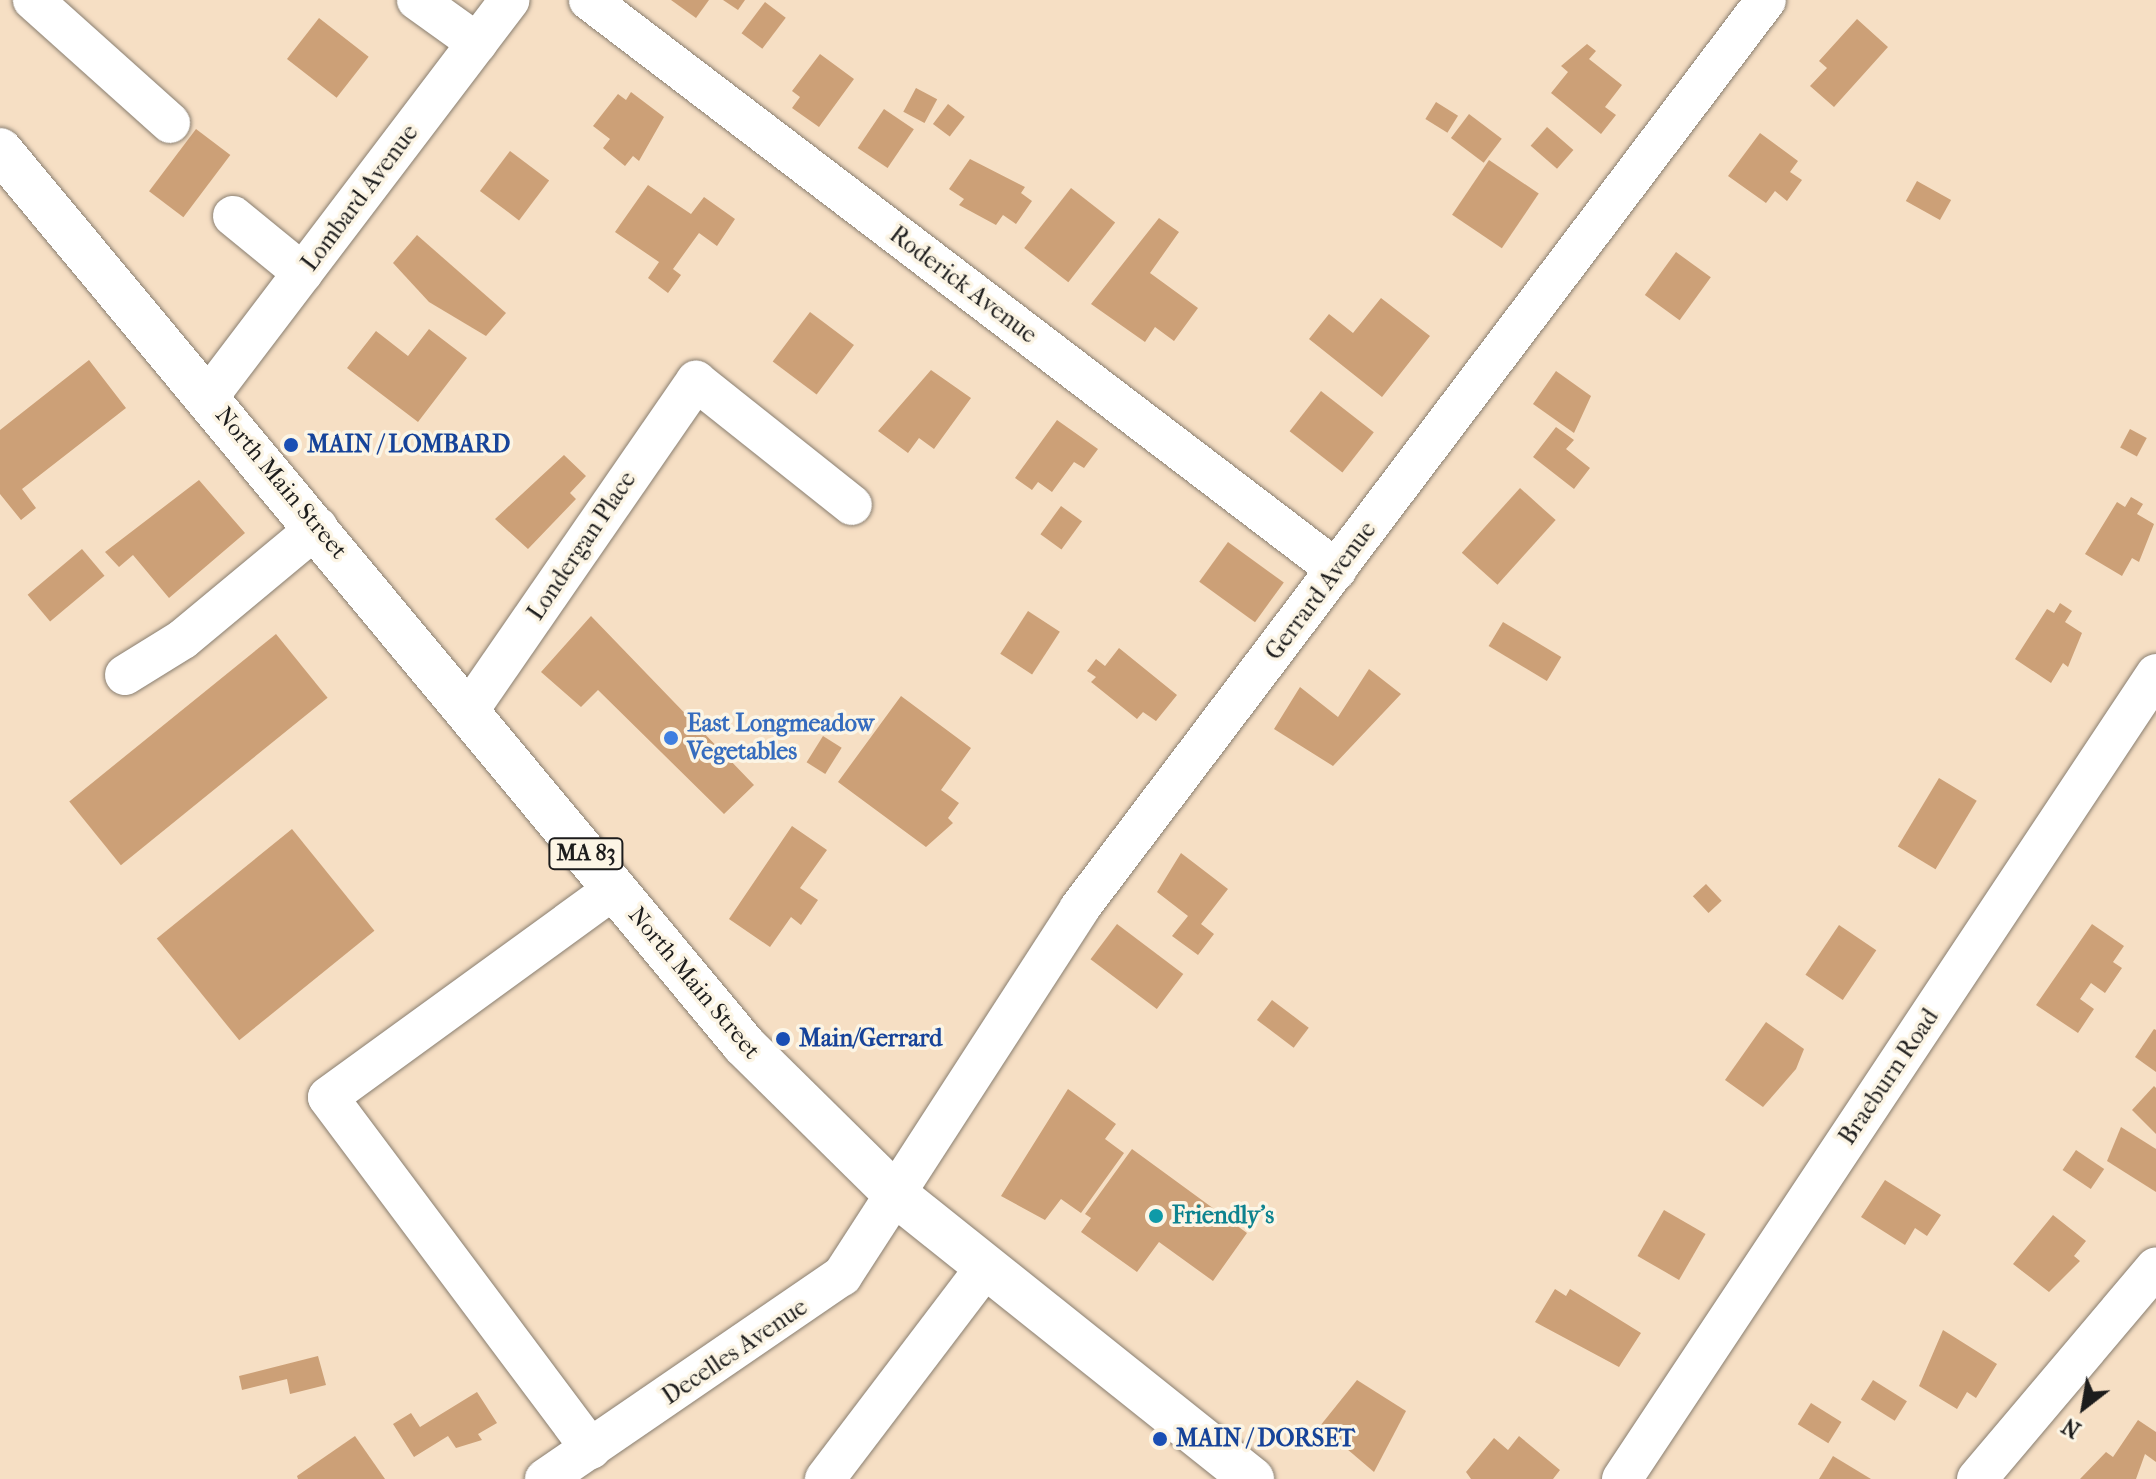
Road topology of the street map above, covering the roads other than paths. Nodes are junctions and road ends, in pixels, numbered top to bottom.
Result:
1 (33, 0) edge
2 (417, 0) edge
3 (510, 0) edge
4 (589, 0) edge
5 (1766, 0) edge
6 (477, 43) junction
7 (170, 123) dead end
8 (0, 150) edge
9 (233, 216) dead end
10 (303, 273) junction
11 (209, 396) junction
12 (852, 505) dead end
13 (318, 527) junction
14 (1337, 570) junction
15 (2156, 674) edge
16 (125, 675) dead end
17 (469, 710) junction
18 (614, 889) junction
19 (895, 1194) junction
20 (986, 1267) junction
21 (2156, 1267) edge
22 (591, 1449) junction
23 (1246, 1477) edge
24 (545, 1479) edge
25 (825, 1479) edge
26 (1622, 1479) edge
27 (1977, 1479) edge

1 - 7 street
2 - 6 street
3 - 6 street, Lombard Avenue
4 - 14 street, Roderick Avenue
5 - 14 street, Gerrard Avenue
6 - 10 street, Lombard Avenue
8 - 11 main road, North Main Street / MA 83
9 - 10 street
10 - 11 street, Lombard Avenue
11 - 13 main road, North Main Street / MA 83
12 - 17 street, Londergan Place
13 - 16 street
13 - 17 main road, North Main Street / MA 83
14 - 19 street, Gerrard Avenue
15 - 26 street, Braeburn Road
17 - 18 main road, North Main Street / MA 83
18 - 19 main road, North Main Street / MA 83
18 - 22 street
19 - 20 main road, North Main Street / MA 83
19 - 22 street, Decelles Avenue
20 - 23 main road, North Main Street / MA 83
20 - 25 street
21 - 27 street
22 - 24 street, Decelles Avenue

